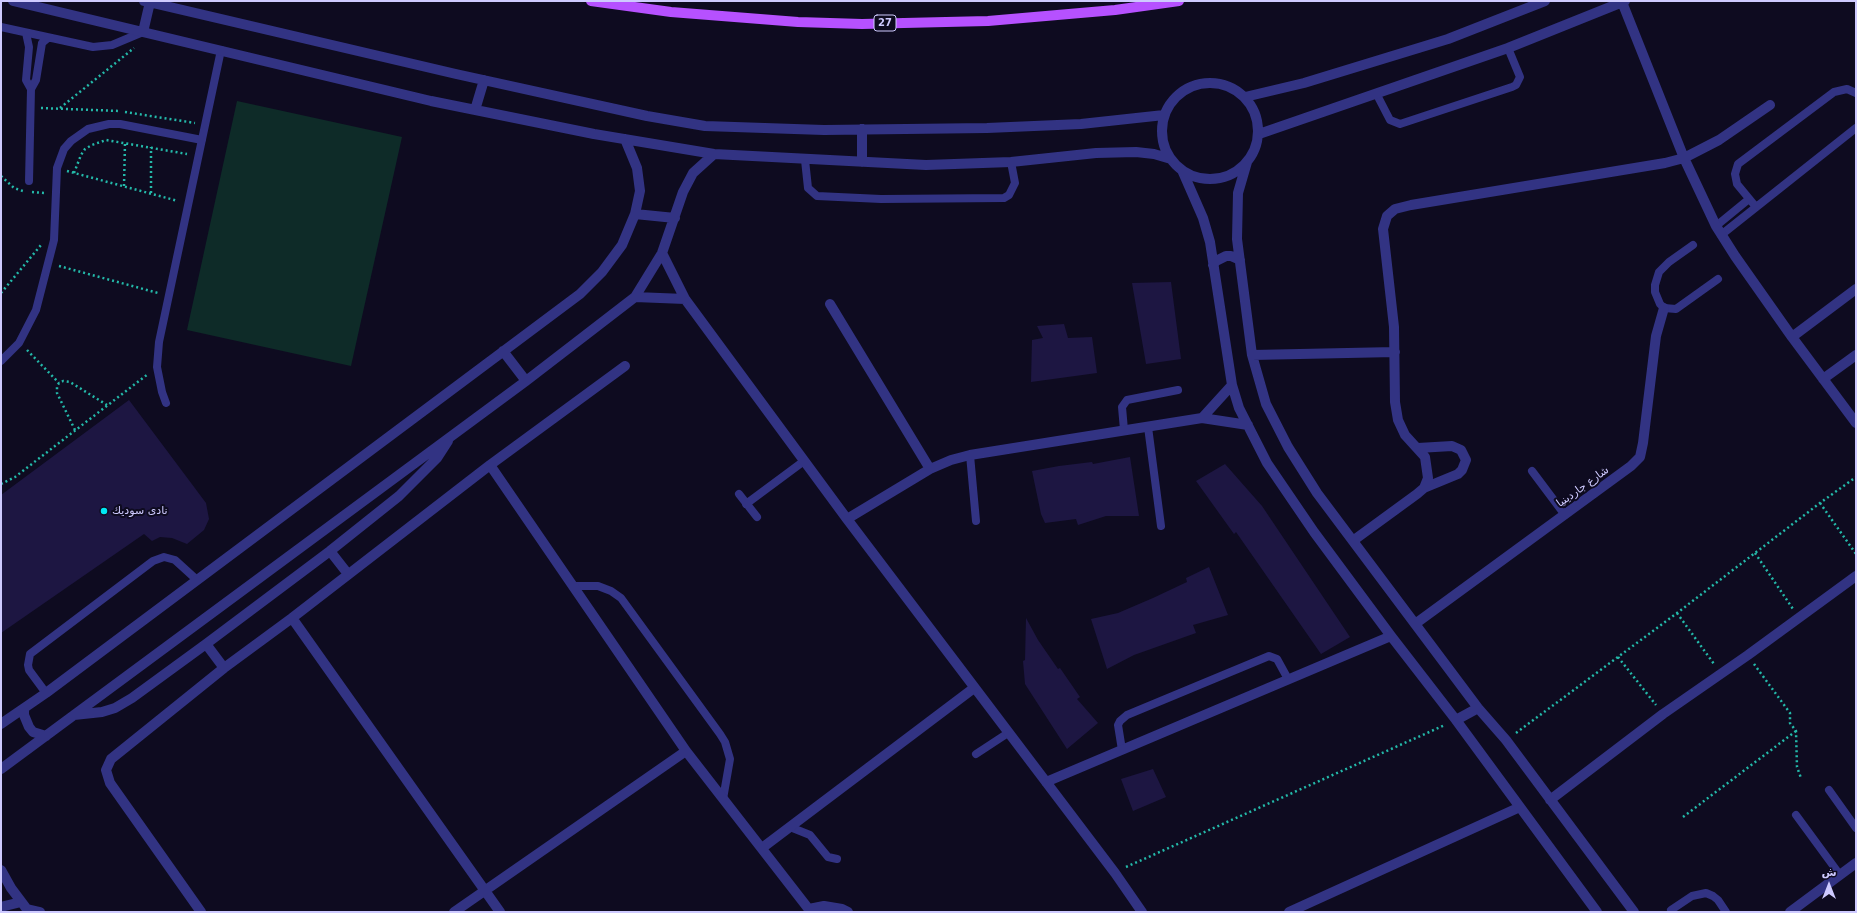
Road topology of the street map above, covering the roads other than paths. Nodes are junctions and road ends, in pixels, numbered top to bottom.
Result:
1 (12, 1) edge
2 (591, 1) edge
3 (1179, 1) edge
4 (1545, 1) edge
5 (147, 2) edge
6 (1624, 2) edge
7 (1, 27) edge
8 (143, 32) junction
9 (26, 33) junction
10 (48, 38) junction
11 (1508, 48) junction
12 (221, 50) junction
13 (484, 80) junction
14 (31, 89) junction
15 (1376, 93) junction
16 (1856, 93) edge
17 (1245, 97) junction
18 (1770, 105) dead end
19 (475, 110) junction
20 (1164, 116) junction
21 (1856, 128) edge
22 (862, 129) junction
23 (1259, 134) junction
24 (625, 139) junction
25 (202, 140) junction
26 (714, 154) junction
27 (1684, 158) junction
28 (1171, 159) junction
29 (805, 160) junction
30 (862, 162) junction
31 (1011, 162) junction
32 (1247, 162) junction
33 (1182, 170) junction
34 (29, 181) dead end
35 (1749, 199) junction
36 (1756, 207) junction
37 (636, 214) junction
38 (676, 218) junction
39 (1718, 230) junction
40 (1694, 245) dead end
41 (662, 253) junction
42 (1240, 260) junction
43 (1213, 265) junction
44 (1718, 279) dead end
45 (1856, 289) edge
46 (635, 297) junction
47 (685, 299) junction
48 (830, 304) dead end
49 (1664, 308) junction
50 (1792, 337) junction
51 (503, 351) junction
52 (1395, 352) junction
53 (1252, 355) junction
54 (1856, 355) edge
55 (1, 361) edge
56 (625, 366) dead end
57 (1823, 380) junction
58 (526, 382) junction
59 (1232, 386) junction
60 (1178, 390) dead end
61 (166, 403) dead end
62 (1202, 418) junction
63 (1856, 423) edge
64 (1248, 425) junction
65 (1148, 427) junction
66 (1124, 430) junction
67 (451, 436) junction
68 (1418, 448) junction
69 (970, 455) junction
70 (804, 461) junction
71 (490, 465) junction
72 (930, 469) junction
73 (1532, 471) dead end
74 (1424, 488) junction
75 (739, 494) dead end
76 (746, 504) junction
77 (1565, 515) junction
78 (756, 517) dead end
79 (846, 519) junction
80 (976, 521) dead end
81 (1161, 526) dead end
82 (1354, 540) junction
83 (330, 550) junction
84 (348, 574) junction
85 (1856, 576) edge
86 (197, 580) junction
87 (573, 586) junction
88 (292, 618) junction
89 (1415, 624) junction
90 (1391, 636) junction
91 (206, 644) junction
92 (224, 668) junction
93 (1288, 679) junction
94 (974, 688) junction
95 (46, 693) junction
96 (1478, 708) junction
97 (24, 709) junction
98 (74, 714) junction
99 (1456, 720) junction
100 (1, 724) edge
101 (1008, 733) junction
102 (46, 736) junction
103 (1122, 750) junction
104 (686, 751) junction
105 (976, 754) dead end
106 (1, 769) edge
107 (1046, 782) junction
108 (1829, 790) dead end
109 (723, 799) junction
110 (1550, 800) junction
111 (1520, 808) junction
112 (1796, 816) dead end
113 (790, 827) junction
114 (1856, 828) edge
115 (762, 848) junction
116 (837, 859) dead end
117 (1856, 863) edge
118 (1, 870) edge
119 (1840, 875) junction
120 (485, 890) junction
121 (1, 907) edge
122 (26, 908) edge
123 (1671, 910) dead end
124 (810, 911) edge
125 (40, 912) edge
126 (201, 912) edge
127 (454, 912) edge
128 (500, 912) edge
129 (848, 912) edge
130 (1142, 912) edge
131 (1289, 912) edge
132 (1596, 912) edge
133 (1634, 912) edge
134 (1726, 912) edge
135 (1790, 912) edge

1 - 8 street
2 - 3 main road, 27
4 - 17 street
5 - 8 street
5 - 13 street
6 - 11 street
6 - 27 street
7 - 9 lane
8 - 10 lane
8 - 12 street
9 - 10 lane
9 - 14 lane
10 - 14 lane
11 - 15 street
11 - 15 lane
12 - 19 street
12 - 25 lane
13 - 19 street
13 - 22 street
14 - 34 lane
15 - 23 street
16 - 35 lane
17 - 20 street
17 - 23 street
18 - 27 street
19 - 24 street
20 - 22 street
20 - 28 street
21 - 36 lane
22 - 30 street
23 - 32 street
24 - 26 street
24 - 37 street
25 - 55 lane
25 - 61 lane
26 - 29 street
26 - 38 street
27 - 39 street
27 - 52 street
28 - 31 street
28 - 33 street
29 - 30 street
29 - 31 lane
30 - 31 street
32 - 33 street
32 - 42 street
33 - 43 street
35 - 36 lane
35 - 39 lane
36 - 39 lane
37 - 38 street
37 - 51 street
38 - 41 street
39 - 50 street
40 - 49 lane
41 - 46 street
41 - 47 street
42 - 43 street
42 - 53 street
43 - 59 street
44 - 49 lane
45 - 50 street
46 - 47 street
46 - 58 street
47 - 70 street
48 - 72 street
49 - 77 street, شارع جاردينيا
50 - 57 street
51 - 58 street
51 - 86 street
52 - 53 street
52 - 68 street
53 - 82 street
54 - 57 street
56 - 71 street
57 - 63 street
58 - 67 street
59 - 62 street
59 - 64 street
60 - 66 lane
62 - 64 street
62 - 65 street
64 - 90 street
65 - 66 street
65 - 81 lane
66 - 69 street
67 - 83 street
67 - 98 street
68 - 74 street
68 - 74 street
69 - 72 street
69 - 80 lane
70 - 76 lane
70 - 79 street
71 - 84 street
71 - 87 street
72 - 79 street
73 - 77 lane
74 - 82 street
75 - 76 lane
76 - 78 lane
77 - 89 street, شارع جاردينيا
79 - 94 street
82 - 89 street
83 - 84 street
83 - 91 street
84 - 88 street
85 - 110 street
86 - 95 street
86 - 95 lane
87 - 104 street
87 - 109 lane
88 - 92 street
88 - 120 street
89 - 96 street
90 - 93 street
90 - 99 street
91 - 92 street
91 - 98 street
92 - 126 street
93 - 103 street
93 - 103 lane
94 - 101 street
94 - 113 street
95 - 97 street
96 - 99 street
96 - 110 street
97 - 100 street
97 - 102 street
98 - 102 street
99 - 111 street
101 - 105 lane
101 - 107 street
102 - 106 street
103 - 107 street
104 - 109 street
104 - 120 street
107 - 130 street
108 - 114 lane
109 - 115 street
110 - 133 street
111 - 131 street
111 - 132 street
112 - 119 lane
113 - 115 street
113 - 116 lane
115 - 124 street
117 - 119 street
118 - 122 street
119 - 135 street
120 - 127 street
120 - 128 street
121 - 122 street
122 - 125 street
123 - 134 lane
124 - 129 street

